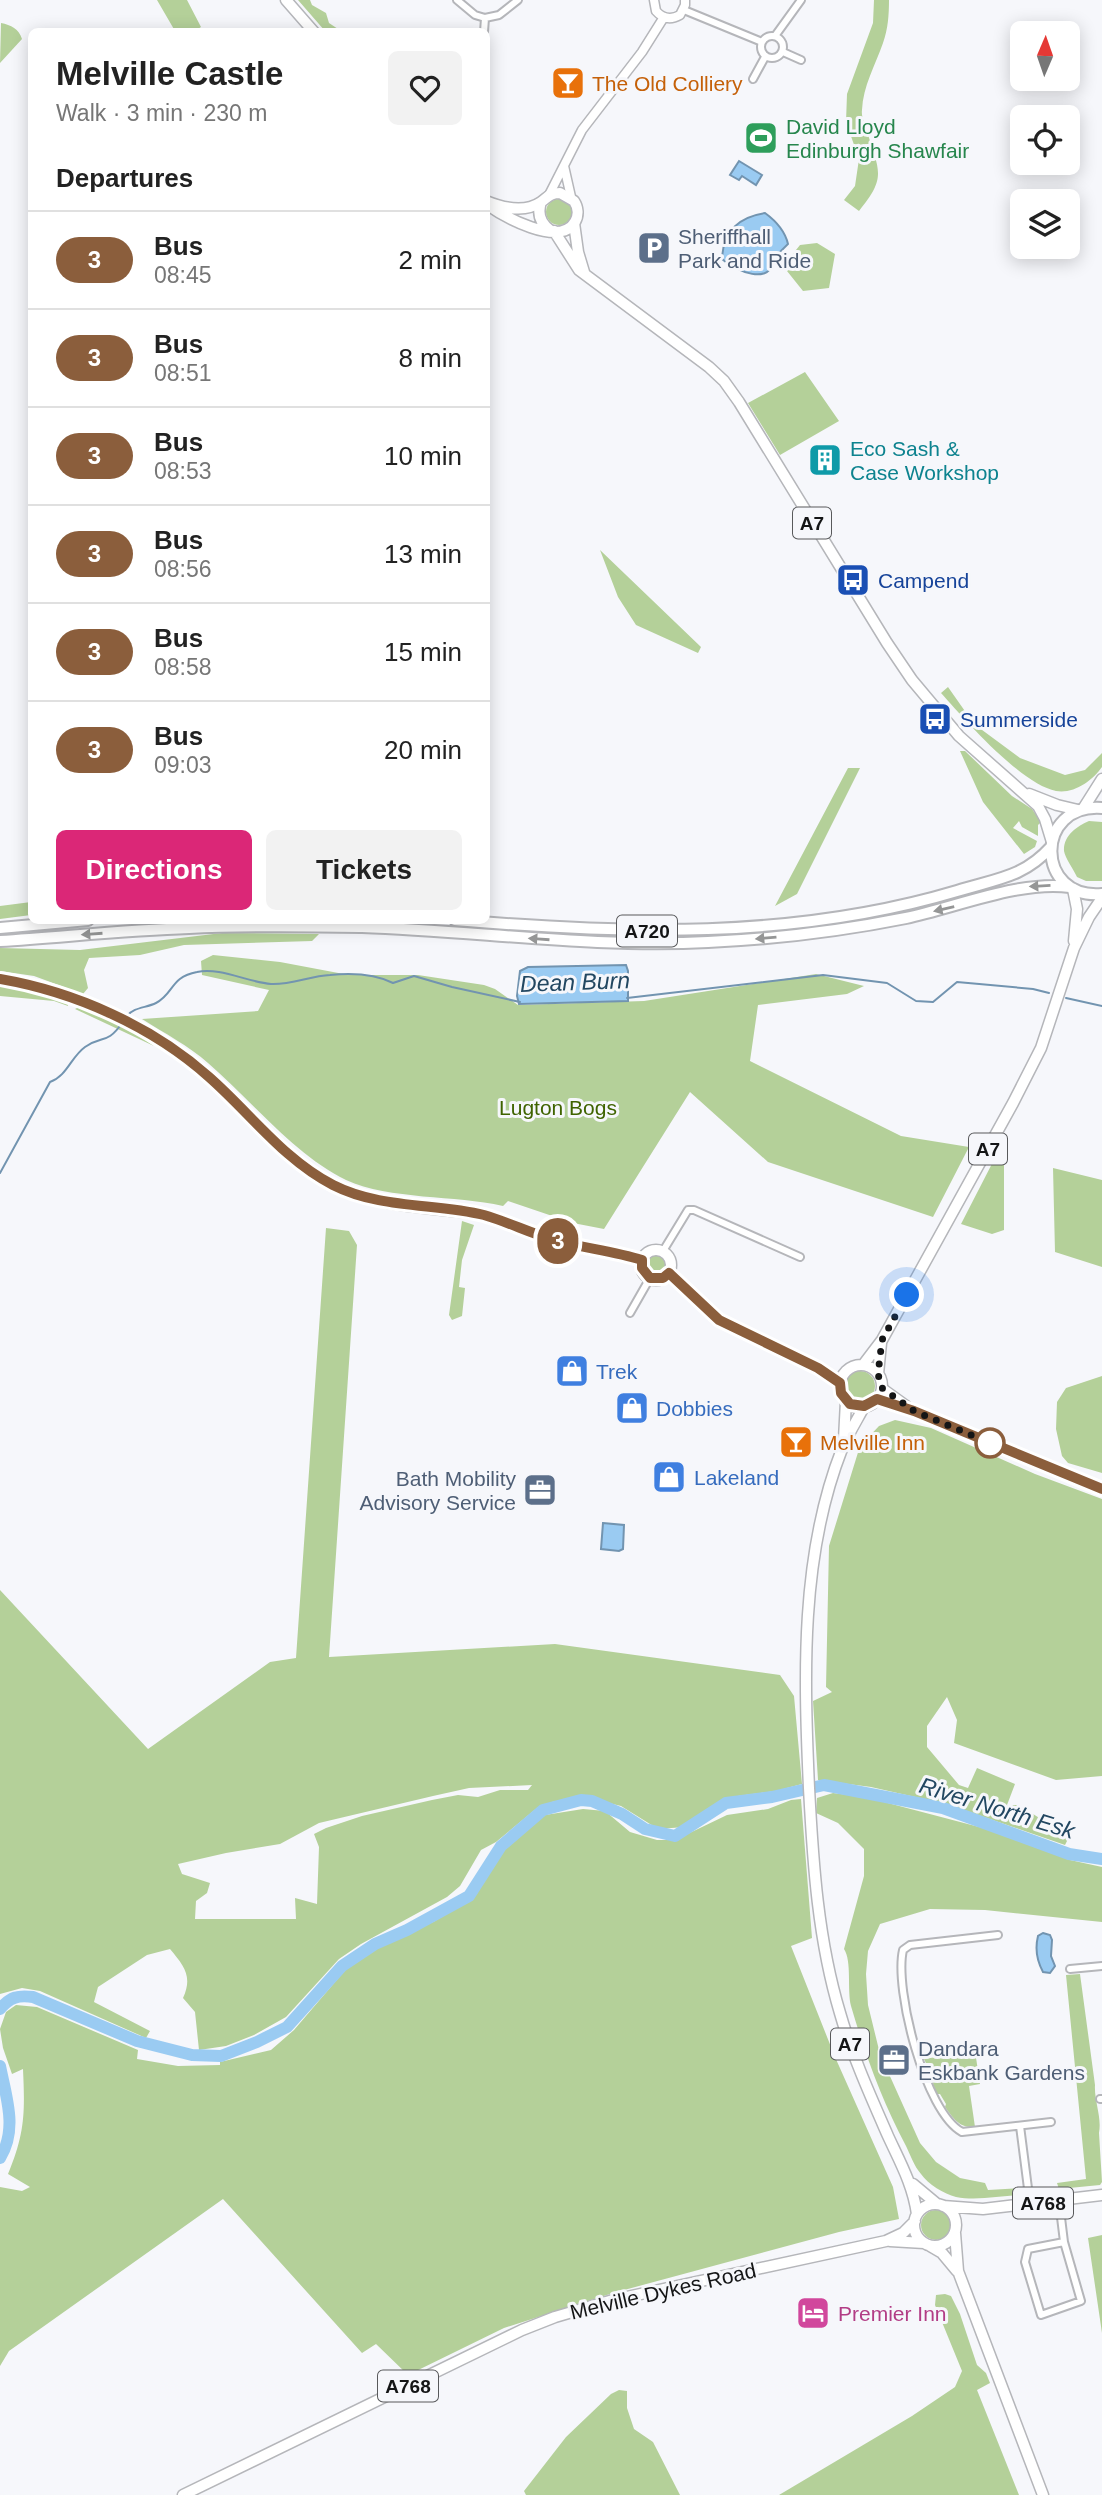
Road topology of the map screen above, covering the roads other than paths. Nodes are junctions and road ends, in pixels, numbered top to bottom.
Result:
1 (286, 0) edge
2 (457, 0) edge
3 (518, 0) edge
4 (654, 0) edge
5 (685, 0) edge
6 (801, 0) edge
7 (684, 10) junction
8 (485, 18) junction
9 (664, 18) junction
10 (310, 28) edge
11 (484, 28) edge
12 (775, 36) junction
13 (762, 42) junction
14 (783, 52) junction
15 (765, 57) junction
16 (802, 60) dead end
17 (753, 79) dead end
18 (564, 166) junction
19 (571, 197) junction
20 (545, 198) junction
21 (490, 203) edge
22 (490, 205) edge
23 (575, 223) junction
24 (532, 227) junction
25 (552, 230) junction
26 (564, 248) junction
27 (585, 275) junction
28 (1102, 779) edge
29 (1022, 791) junction
30 (1102, 808) edge
31 (1081, 810) junction
32 (1051, 845) junction
33 (1071, 888) junction
34 (1102, 896) edge
35 (490, 922) edge
36 (44, 924) edge
37 (0, 928) edge
38 (0, 941) edge
39 (1073, 948) junction
40 (0, 979) edge
41 (663, 1251) junction
42 (800, 1257) dead end
43 (642, 1260) junction
44 (669, 1273) junction
45 (650, 1278) junction
46 (630, 1313) dead end
47 (882, 1340) junction
48 (863, 1365) junction
49 (818, 1368) junction
50 (845, 1372) junction
51 (878, 1374) junction
52 (840, 1383) junction
53 (882, 1388) junction
54 (877, 1399) junction
55 (846, 1401) junction
56 (864, 1406) junction
57 (914, 1411) junction
58 (843, 1446) junction
59 (1102, 1489) edge
60 (998, 1935) dead end
61 (1082, 1959) dead end
62 (1102, 1966) edge
63 (1083, 1968) junction
64 (1070, 1969) dead end
65 (1051, 2122) dead end
66 (1020, 2126) junction
67 (910, 2181) junction
68 (1102, 2195) edge
69 (1059, 2201) junction
70 (1030, 2204) junction
71 (940, 2205) junction
72 (983, 2209) junction
73 (916, 2218) junction
74 (955, 2231) junction
75 (886, 2241) junction
76 (1064, 2242) junction
77 (927, 2244) junction
78 (958, 2271) junction
79 (183, 2495) edge
80 (1043, 2495) edge

1 - 10 main road
2 - 8 street
3 - 8 street
4 - 9 street
5 - 7 street
6 - 12 street
7 - 9 street
7 - 13 street
8 - 11 street
9 - 18 street
12 - 13 street
12 - 14 street
13 - 15 street
14 - 15 street
14 - 16 street
15 - 17 street
18 - 19 street
18 - 20 street
19 - 20 main road, A7
19 - 23 main road
20 - 21 main road, A7
20 - 25 main road, A7
22 - 24 main road, A7
23 - 25 main road
23 - 27 main road
24 - 25 main road, A7
24 - 26 main road, A7
25 - 26 main road, A7
26 - 27 main road, A7
27 - 29 main road, A7
28 - 31 main road
29 - 31 main road, A7
29 - 32 main road, A7
30 - 31 highway
31 - 32 highway
32 - 33 highway
32 - 35 highway, A720
33 - 34 highway
33 -> 38 highway, A720
33 - 39 main road, A7
34 - 39 main road, A7
36 - 37 highway
39 - 47 main road, A7
40 - 43 main road
41 - 42 street
41 - 43 main road
41 - 44 main road
43 - 45 main road
44 - 45 main road
44 - 49 main road
45 - 46 street
47 - 48 main road, A7
47 - 51 main road, A7
48 - 50 main road
48 - 51 main road
49 - 50 main road
49 - 52 main road
50 - 52 main road
51 - 53 main road
52 - 55 main road
53 - 54 main road
53 - 57 main road
54 - 56 main road
54 - 57 main road
55 - 56 main road
55 - 58 main road, A7
56 - 58 main road, A7
57 - 59 main road
58 - 67 main road, A7
60 - 66 street
61 - 63 street
62 - 63 street
63 - 64 street
65 - 66 street
66 - 70 street
67 - 71 main road, A7
67 - 73 main road, A7
68 - 69 main road, A768
69 - 70 main road, A768
69 - 76 street
70 - 72 main road, A768
71 - 72 main road, A768
71 - 73 main road
71 - 74 main road
72 - 74 main road, A768
73 - 75 main road, Melville Dykes Road / A768
73 - 77 main road
74 - 77 main road
74 - 78 main road
75 - 77 main road, Melville Dykes Road / A768
75 - 79 main road, Melville Dykes Road / A768
76 - 76 street
77 - 78 main road
78 - 80 main road

